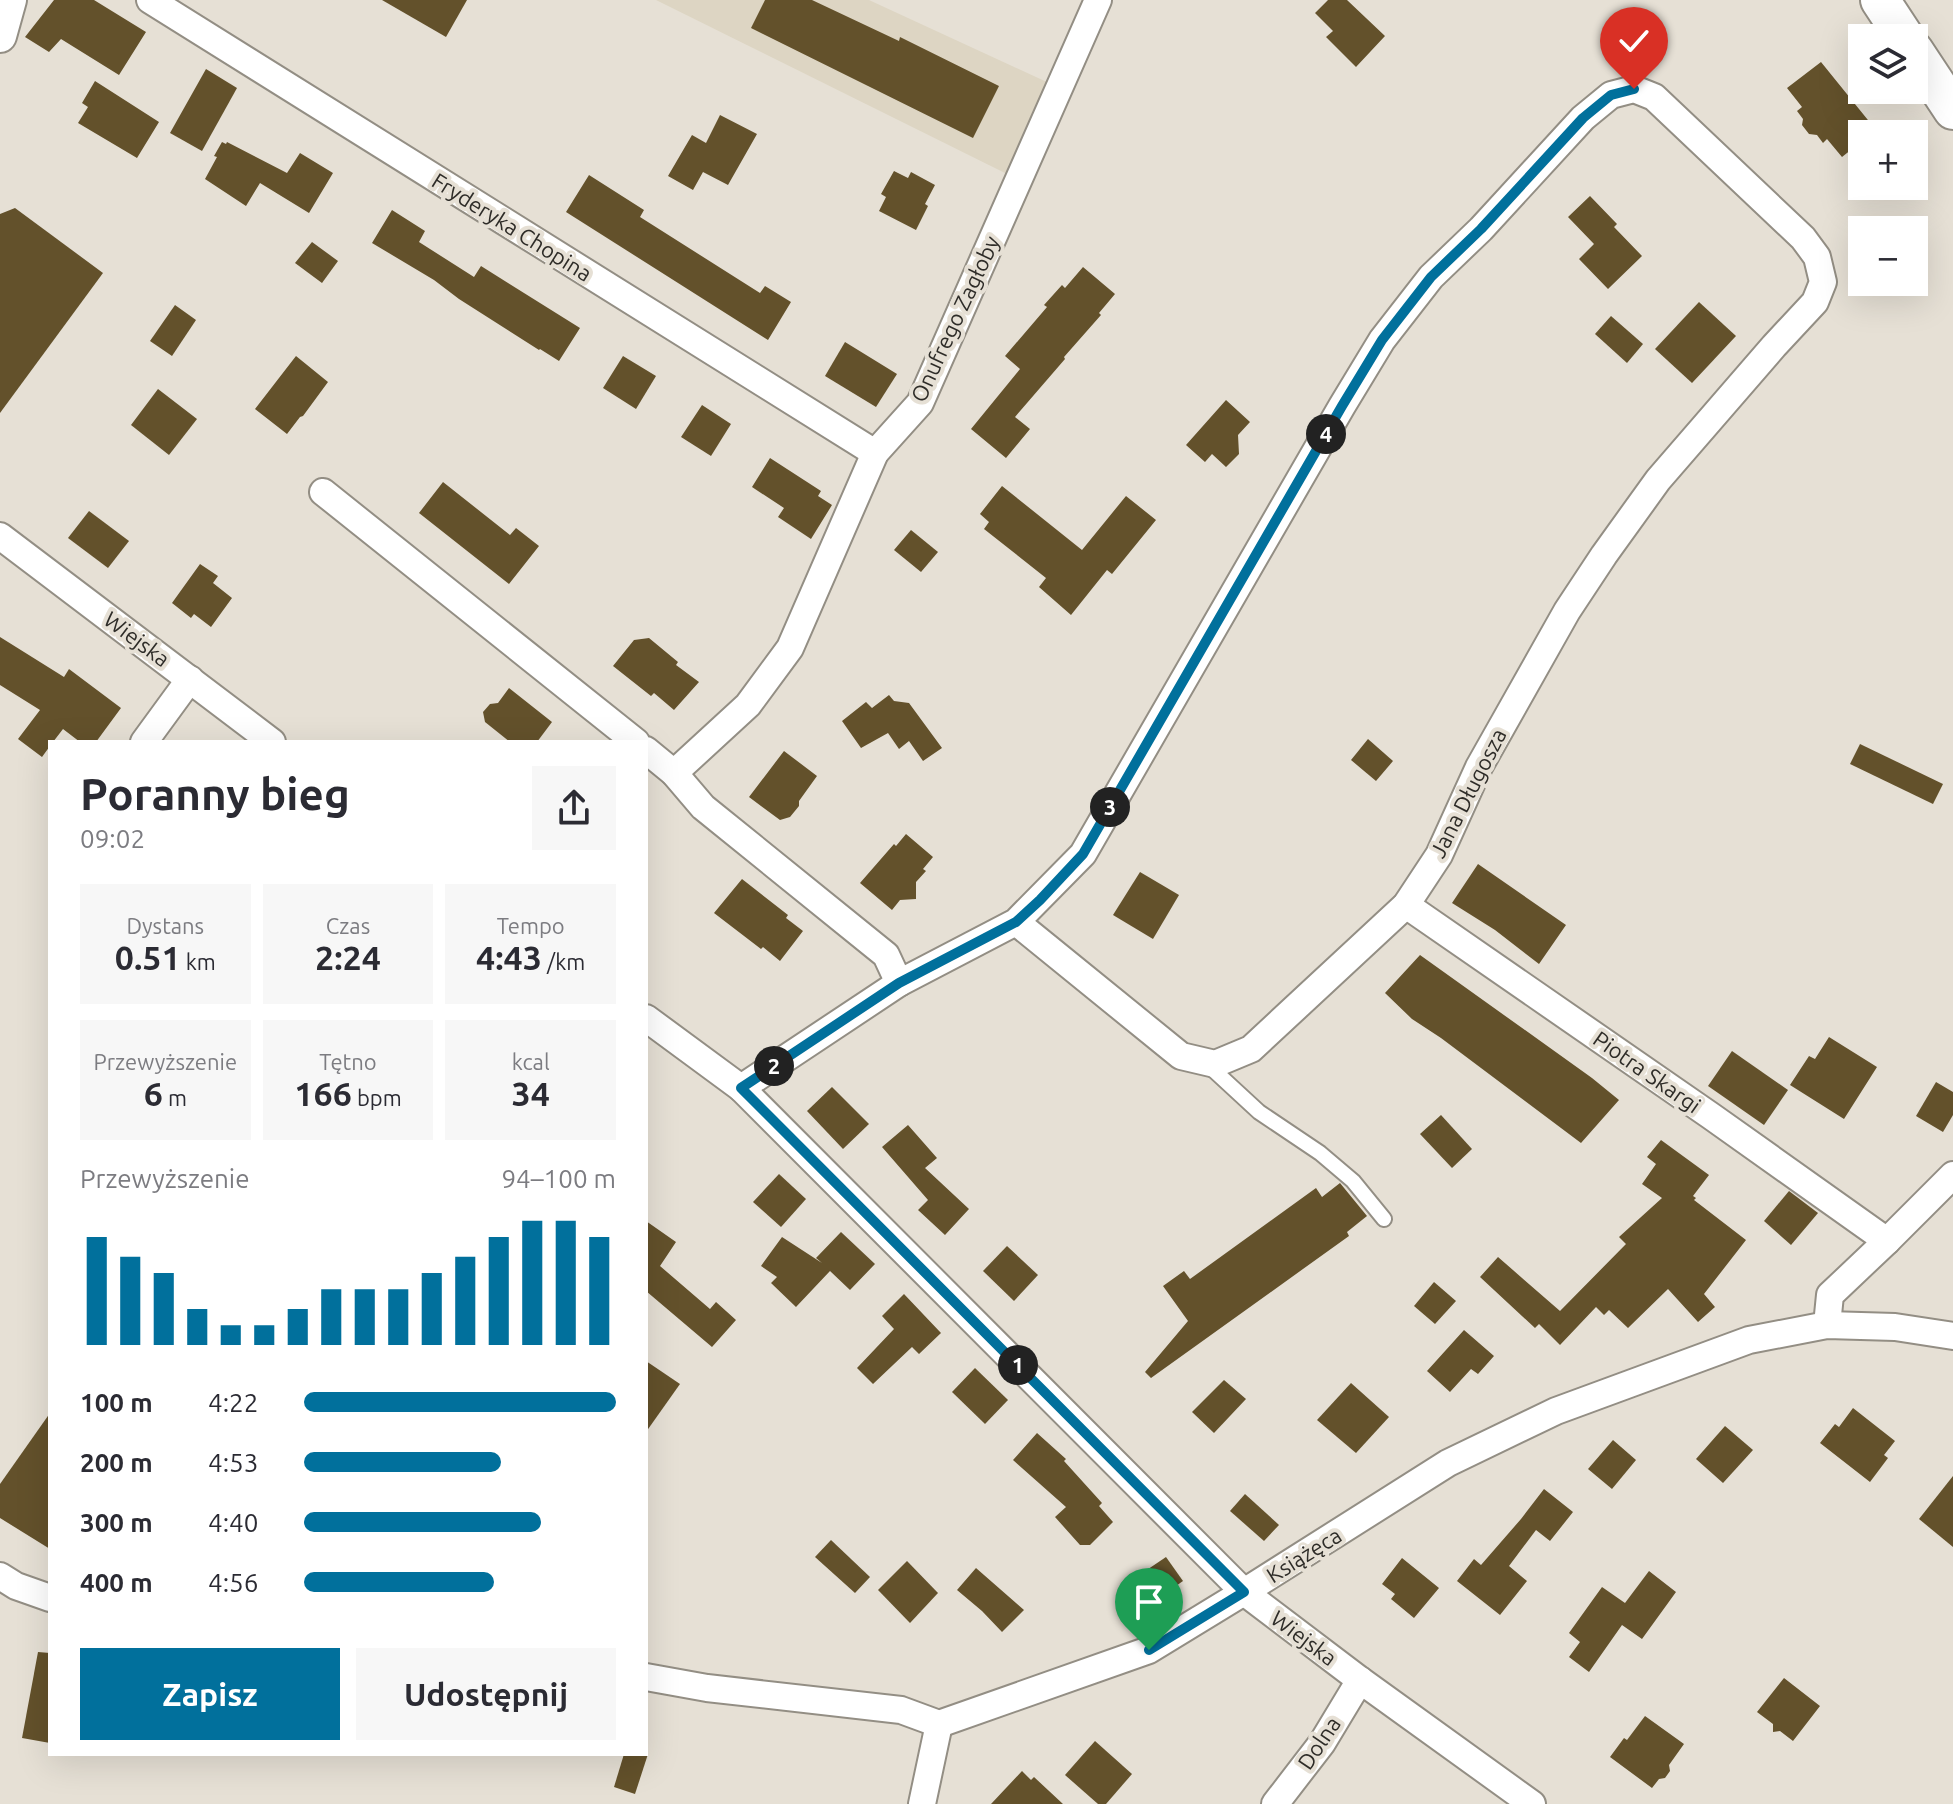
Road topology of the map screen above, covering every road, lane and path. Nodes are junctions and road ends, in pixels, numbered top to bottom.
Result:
1 (10, 0) edge
2 (150, 0) edge
3 (1098, 0) edge
4 (1880, 0) edge
5 (1896, 24) edge
6 (0, 36) edge
7 (1928, 72) edge
8 (1953, 110) edge
9 (875, 453) junction
10 (323, 492) dead end
11 (0, 536) edge
12 (190, 679) junction
13 (145, 740) edge
14 (269, 740) edge
15 (633, 740) edge
16 (648, 752) edge
17 (674, 773) junction
18 (1406, 905) junction
19 (1016, 922) junction
20 (899, 983) junction
21 (648, 1019) edge
22 (1204, 1061) junction
23 (741, 1088) junction
24 (1953, 1175) edge
25 (1384, 1219) dead end
26 (1887, 1241) junction
27 (1827, 1325) junction
28 (1953, 1336) edge
29 (0, 1576) edge
30 (1244, 1592) junction
31 (48, 1597) edge
32 (648, 1677) edge
33 (1360, 1680) junction
34 (939, 1724) junction
35 (922, 1804) edge
36 (1275, 1804) edge
37 (1532, 1804) edge

1 - 6 street
2 - 9 street, Fryderyka Chopina
3 - 9 street, Onufrego Zagłoby
4 - 5 main road
7 - 8 main road
9 - 17 street, Onufrego Zagłoby
10 - 15 street
11 - 12 street, Wiejska
12 - 13 street
12 - 14 street, Wiejska
16 - 17 street
17 - 20 street
18 - 19 street, Jana Długosza
18 - 22 street, Jana Długosza
18 - 26 street, Piotra Skargi
19 - 20 street
19 - 22 street
20 - 23 street
21 - 23 street, Wiejska
22 - 25 lane
23 - 30 street, Wiejska
24 - 26 street
26 - 27 street
27 - 28 street, Książęca
27 - 30 street, Książęca
29 - 31 street
30 - 33 street, Wiejska
30 - 34 street, Książęca
32 - 34 street
33 - 36 street, Dolna
33 - 37 street, Wiejska
34 - 35 street

